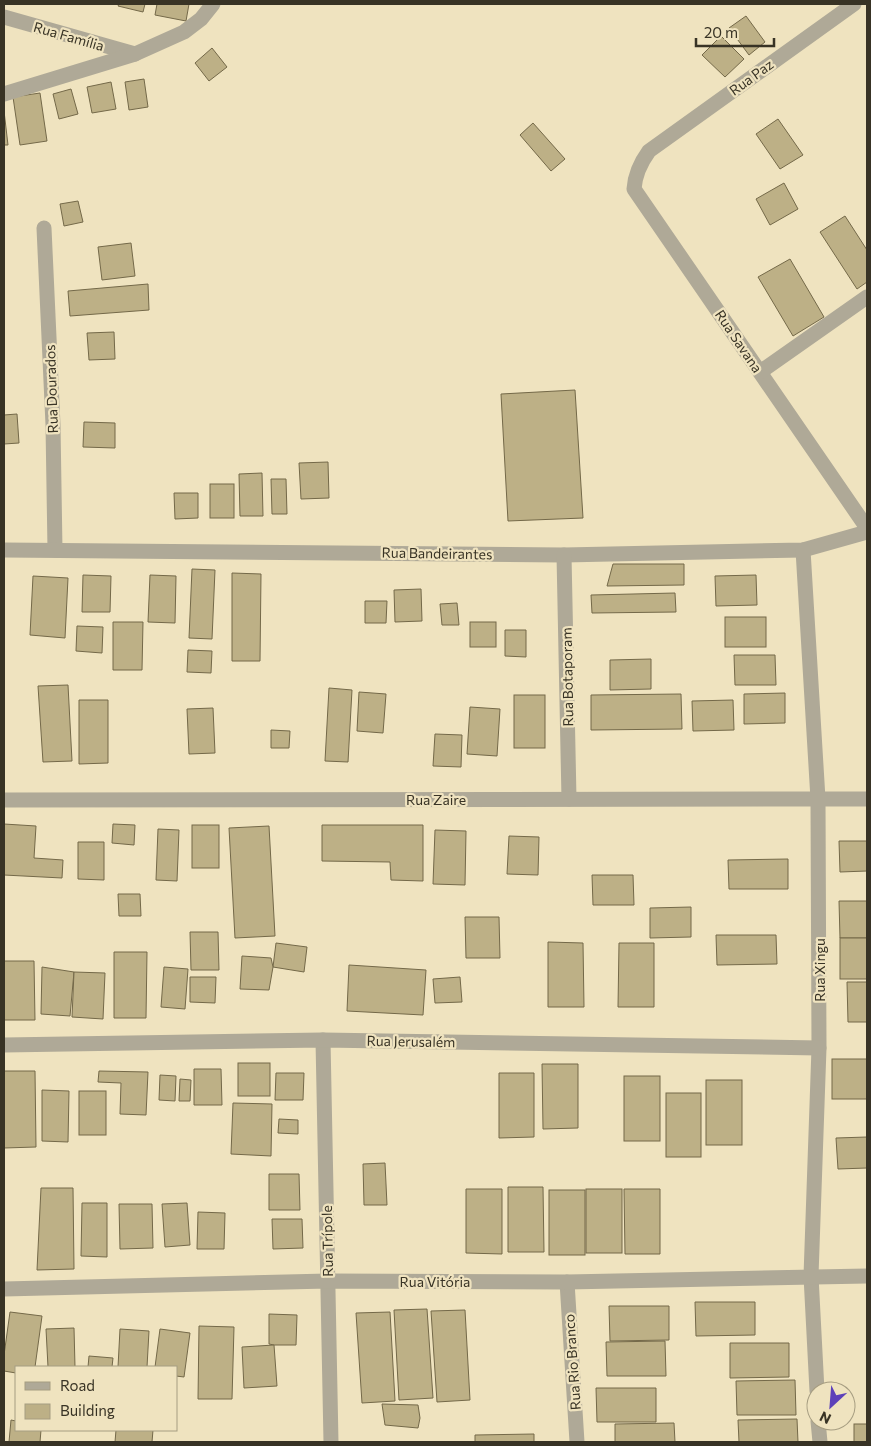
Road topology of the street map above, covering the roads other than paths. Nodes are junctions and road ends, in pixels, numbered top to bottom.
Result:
1 (213, 4) edge
2 (854, 4) edge
3 (4, 18) edge
4 (135, 54) junction
5 (4, 94) edge
6 (649, 151) joint
7 (44, 228) dead end
8 (867, 297) edge
9 (760, 372) junction
10 (867, 530) edge
11 (4, 550) edge
12 (55, 550) junction
13 (803, 550) junction
14 (564, 554) junction
15 (867, 798) edge
16 (569, 799) junction
17 (818, 799) junction
18 (4, 800) edge
19 (324, 1040) junction
20 (4, 1045) edge
21 (819, 1048) junction
22 (811, 1276) junction
23 (867, 1276) edge
24 (328, 1280) junction
25 (567, 1282) junction
26 (4, 1289) edge
27 (816, 1381) edge
28 (331, 1442) edge
29 (577, 1442) edge

1 - 4 street
2 - 6 street, Rua Paz
3 - 4 street, Rua Família
4 - 5 street
6 - 9 street, Rua Savana
7 - 12 street, Rua Dourados
8 - 9 street
9 - 10 street, Rua Savana
10 - 13 street, Rua Bandeirantes
11 - 12 street, Rua Bandeirantes
12 - 14 street, Rua Bandeirantes
13 - 14 street, Rua Bandeirantes
13 - 17 street, Rua Xingu
14 - 16 street, Rua Botaporam
15 - 17 street, Rua Zaire
16 - 17 street, Rua Zaire
16 - 18 street, Rua Zaire
17 - 21 street, Rua Xingu
19 - 20 street, Rua Jerusalém
19 - 21 street, Rua Jerusalém
19 - 24 street, Rua Trípole
21 - 22 street, Rua Xingu
22 - 23 street, Rua Vitória
22 - 25 street, Rua Vitória
22 - 27 street, Rua Xingu
24 - 25 street, Rua Vitória
24 - 26 street, Rua Vitória
24 - 28 street, Rua Trípole
25 - 29 street, Rua Rio Branco

